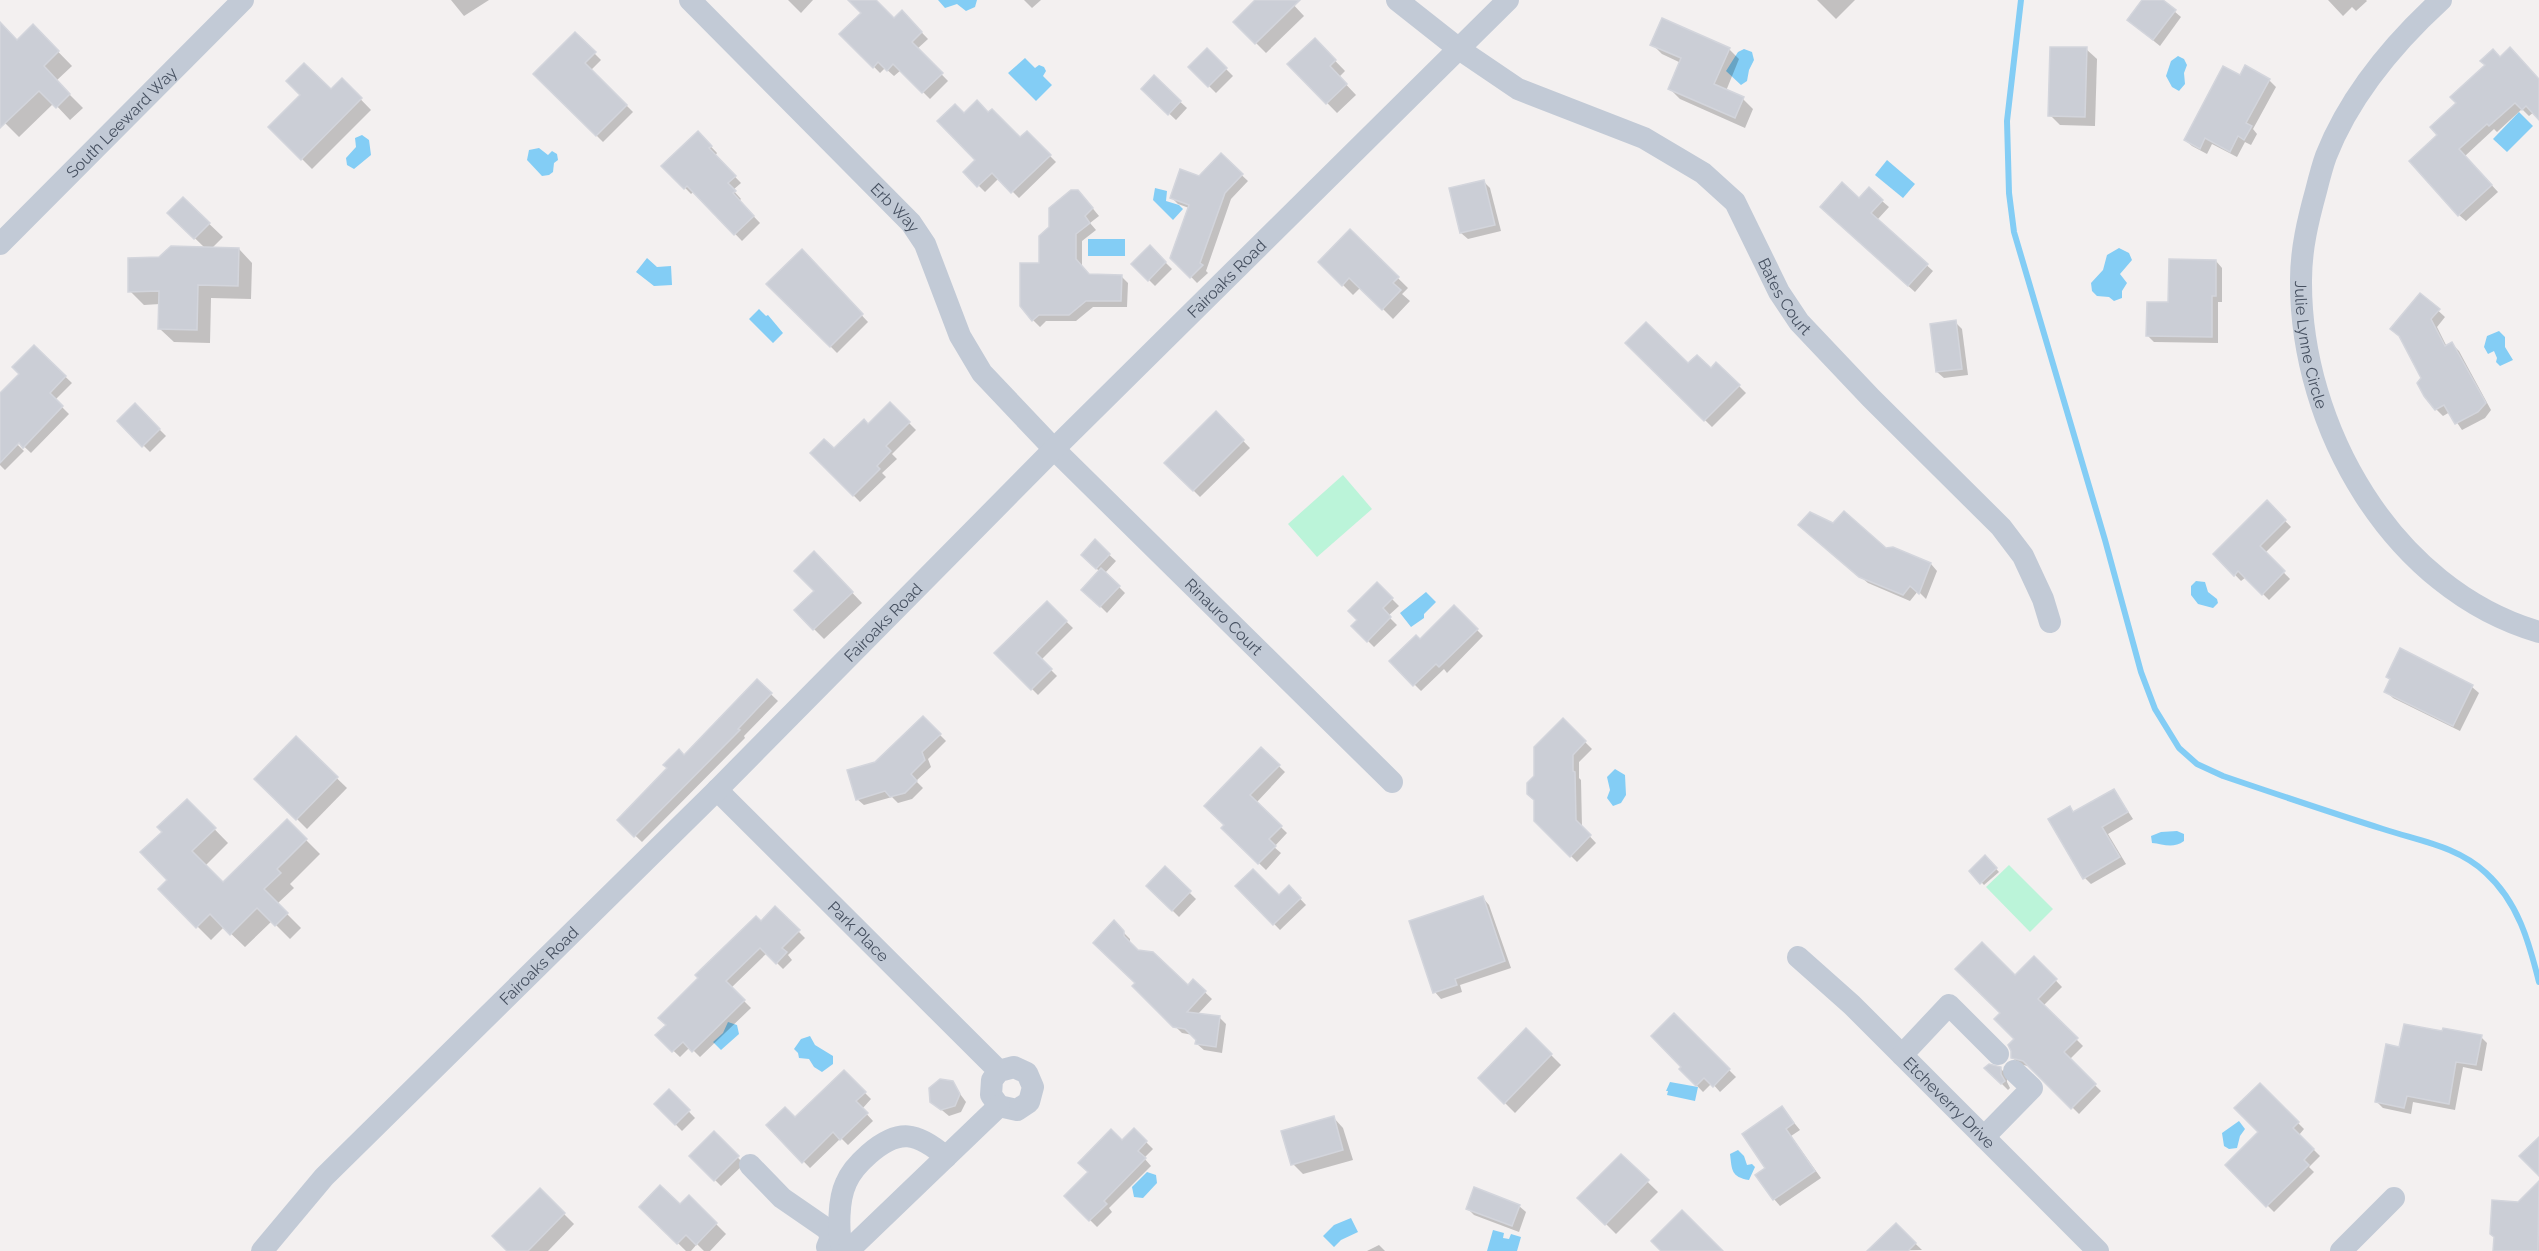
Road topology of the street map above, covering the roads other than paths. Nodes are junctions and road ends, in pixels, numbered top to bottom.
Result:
1 (243, 0) edge
2 (690, 0) edge
3 (1397, 0) edge
4 (1509, 0) edge
5 (2441, 0) edge
6 (1459, 50) junction
7 (0, 244) edge
8 (1054, 449) junction
9 (2050, 622) dead end
10 (2539, 632) edge
11 (1392, 782) dead end
12 (717, 790) junction
13 (1798, 957) dead end
14 (1998, 1054) dead end
15 (1902, 1055) junction
16 (999, 1071) junction
17 (2014, 1071) dead end
18 (999, 1106) junction
19 (1984, 1137) junction
20 (946, 1157) junction
21 (750, 1165) dead end
22 (2394, 1198) dead end
23 (837, 1250) edge
24 (262, 1251) edge
25 (2098, 1251) edge
26 (2341, 1251) edge

1 - 7 street, South Leeward Way
2 - 8 street, Erb Way
3 - 6 street, Bates Court
4 - 6 street, Fairoaks Road
5 - 10 street, Julie Lynne Circle
6 - 8 street, Fairoaks Road
6 - 9 street, Bates Court
8 - 11 street, Rinauro Court
8 - 12 street, Fairoaks Road
12 - 16 street, Park Place
12 - 24 street, Fairoaks Road
13 - 15 street, Etcheverry Drive
14 - 15 street
15 - 19 street, Etcheverry Drive
16 - 18 street
16 - 18 street
17 - 19 street
18 - 20 street
19 - 25 street, Etcheverry Drive
20 - 23 street
20 - 23 street
21 - 23 street
22 - 26 street

